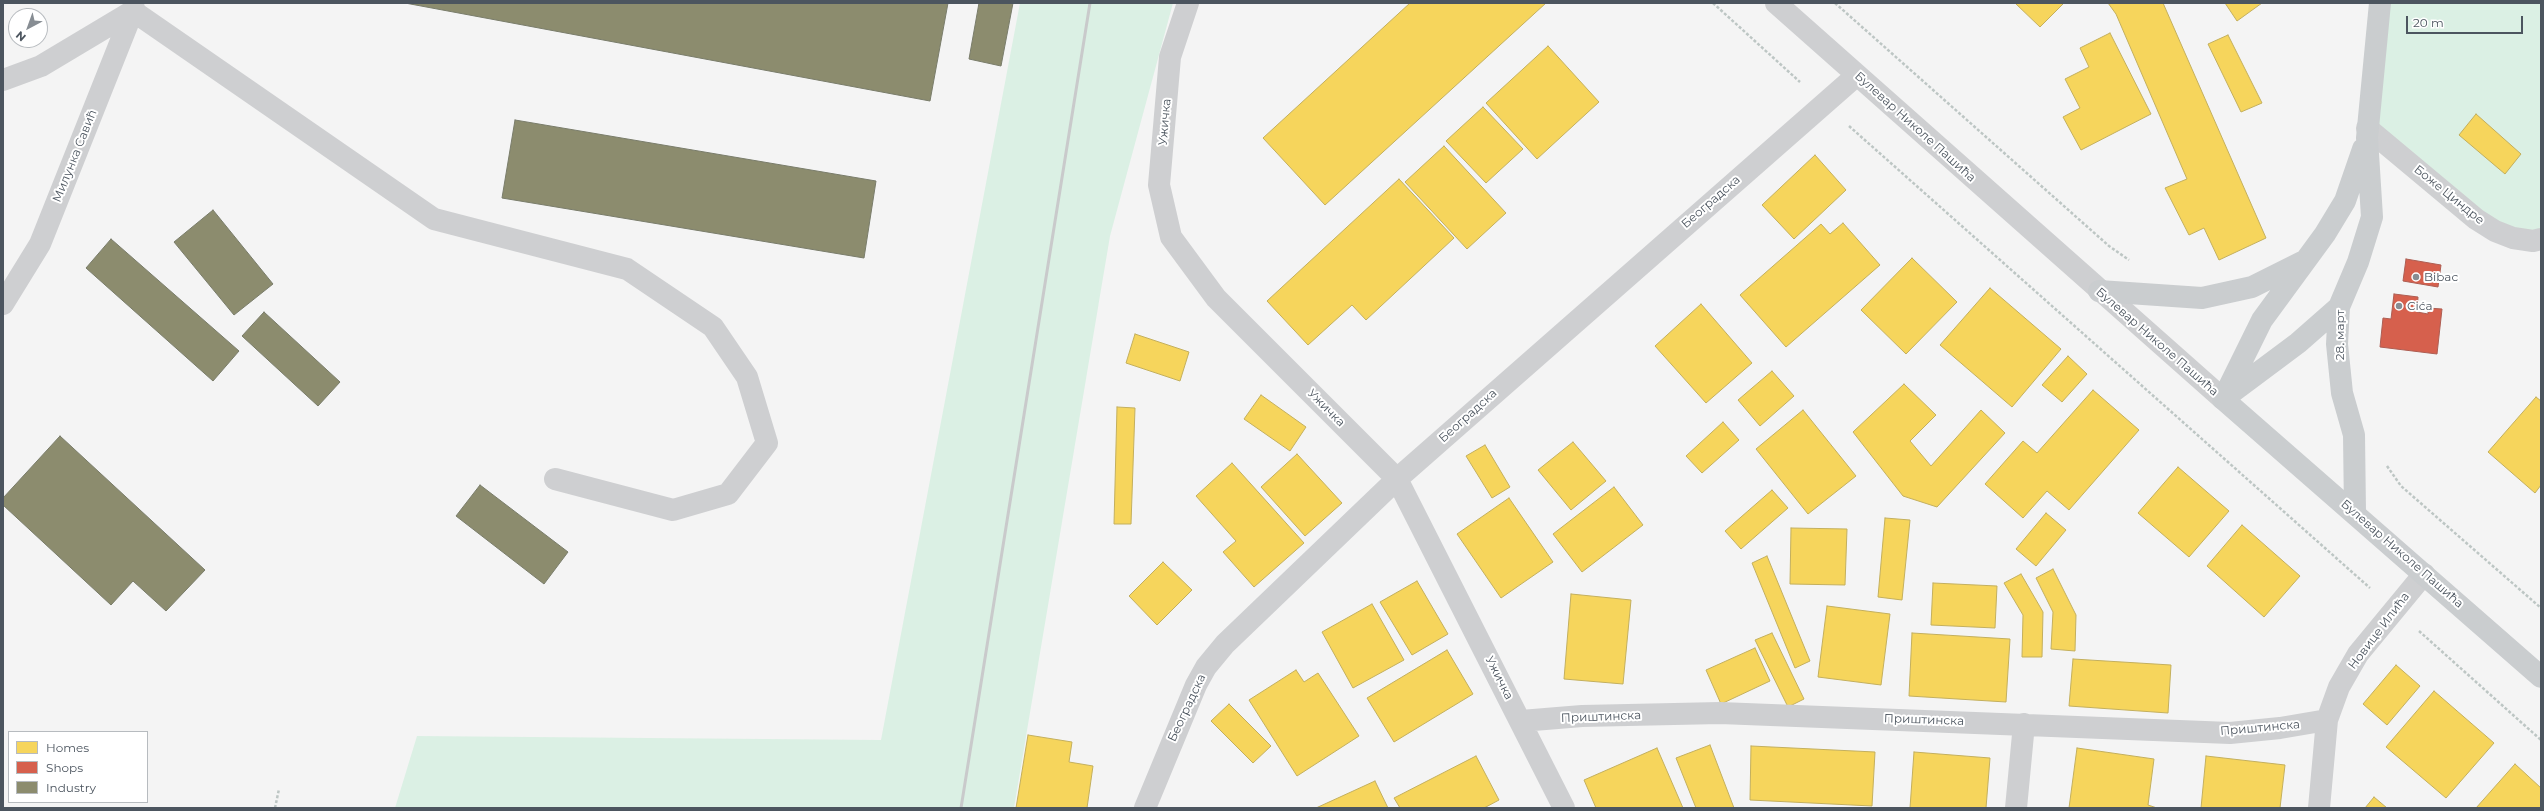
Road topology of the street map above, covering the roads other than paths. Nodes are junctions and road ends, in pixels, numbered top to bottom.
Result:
1 (1188, 3) edge
2 (1776, 3) edge
3 (2380, 3) edge
4 (134, 7) edge
5 (1857, 76) junction
6 (3, 80) edge
7 (2367, 133) junction
8 (2541, 239) edge
9 (2305, 260) junction
10 (2099, 291) junction
11 (3, 304) edge
12 (2339, 307) junction
13 (2223, 399) junction
14 (555, 479) dead end
15 (1397, 479) junction
16 (2355, 512) junction
17 (2424, 574) junction
18 (2541, 677) edge
19 (2327, 720) junction
20 (1521, 722) junction
21 (2024, 724) junction
22 (1145, 808) edge
23 (1564, 808) edge
24 (2016, 808) edge
25 (2318, 808) edge

1 - 15 street, Ужичка
2 - 5 street, Булевар Николе Пашића
3 - 7 main road, 28. март
4 - 6 street
4 - 11 street, Милунка Савић
4 - 14 street
5 - 10 street, Булевар Николе Пашића
5 - 15 street, Београдска
7 - 8 street, Боже Циндре
7 - 9 main road, 28. март
7 - 12 main road, 28. март
9 - 10 main road
9 - 13 main road, 28. март
10 - 13 street, Булевар Николе Пашића
12 - 13 main road
12 - 16 main road, 28. март
13 - 16 main road, Булевар Николе Пашића
15 - 20 street, Ужичка
15 - 22 street, Београдска
16 - 17 main road, Булевар Николе Пашића
17 - 18 main road, Булевар Николе Пашића
17 - 19 street, Новице Илића
19 - 21 street, Приштинска
19 - 25 street, Новице Илића
20 - 21 street, Приштинска
20 - 23 street, Ужичка
21 - 24 street

